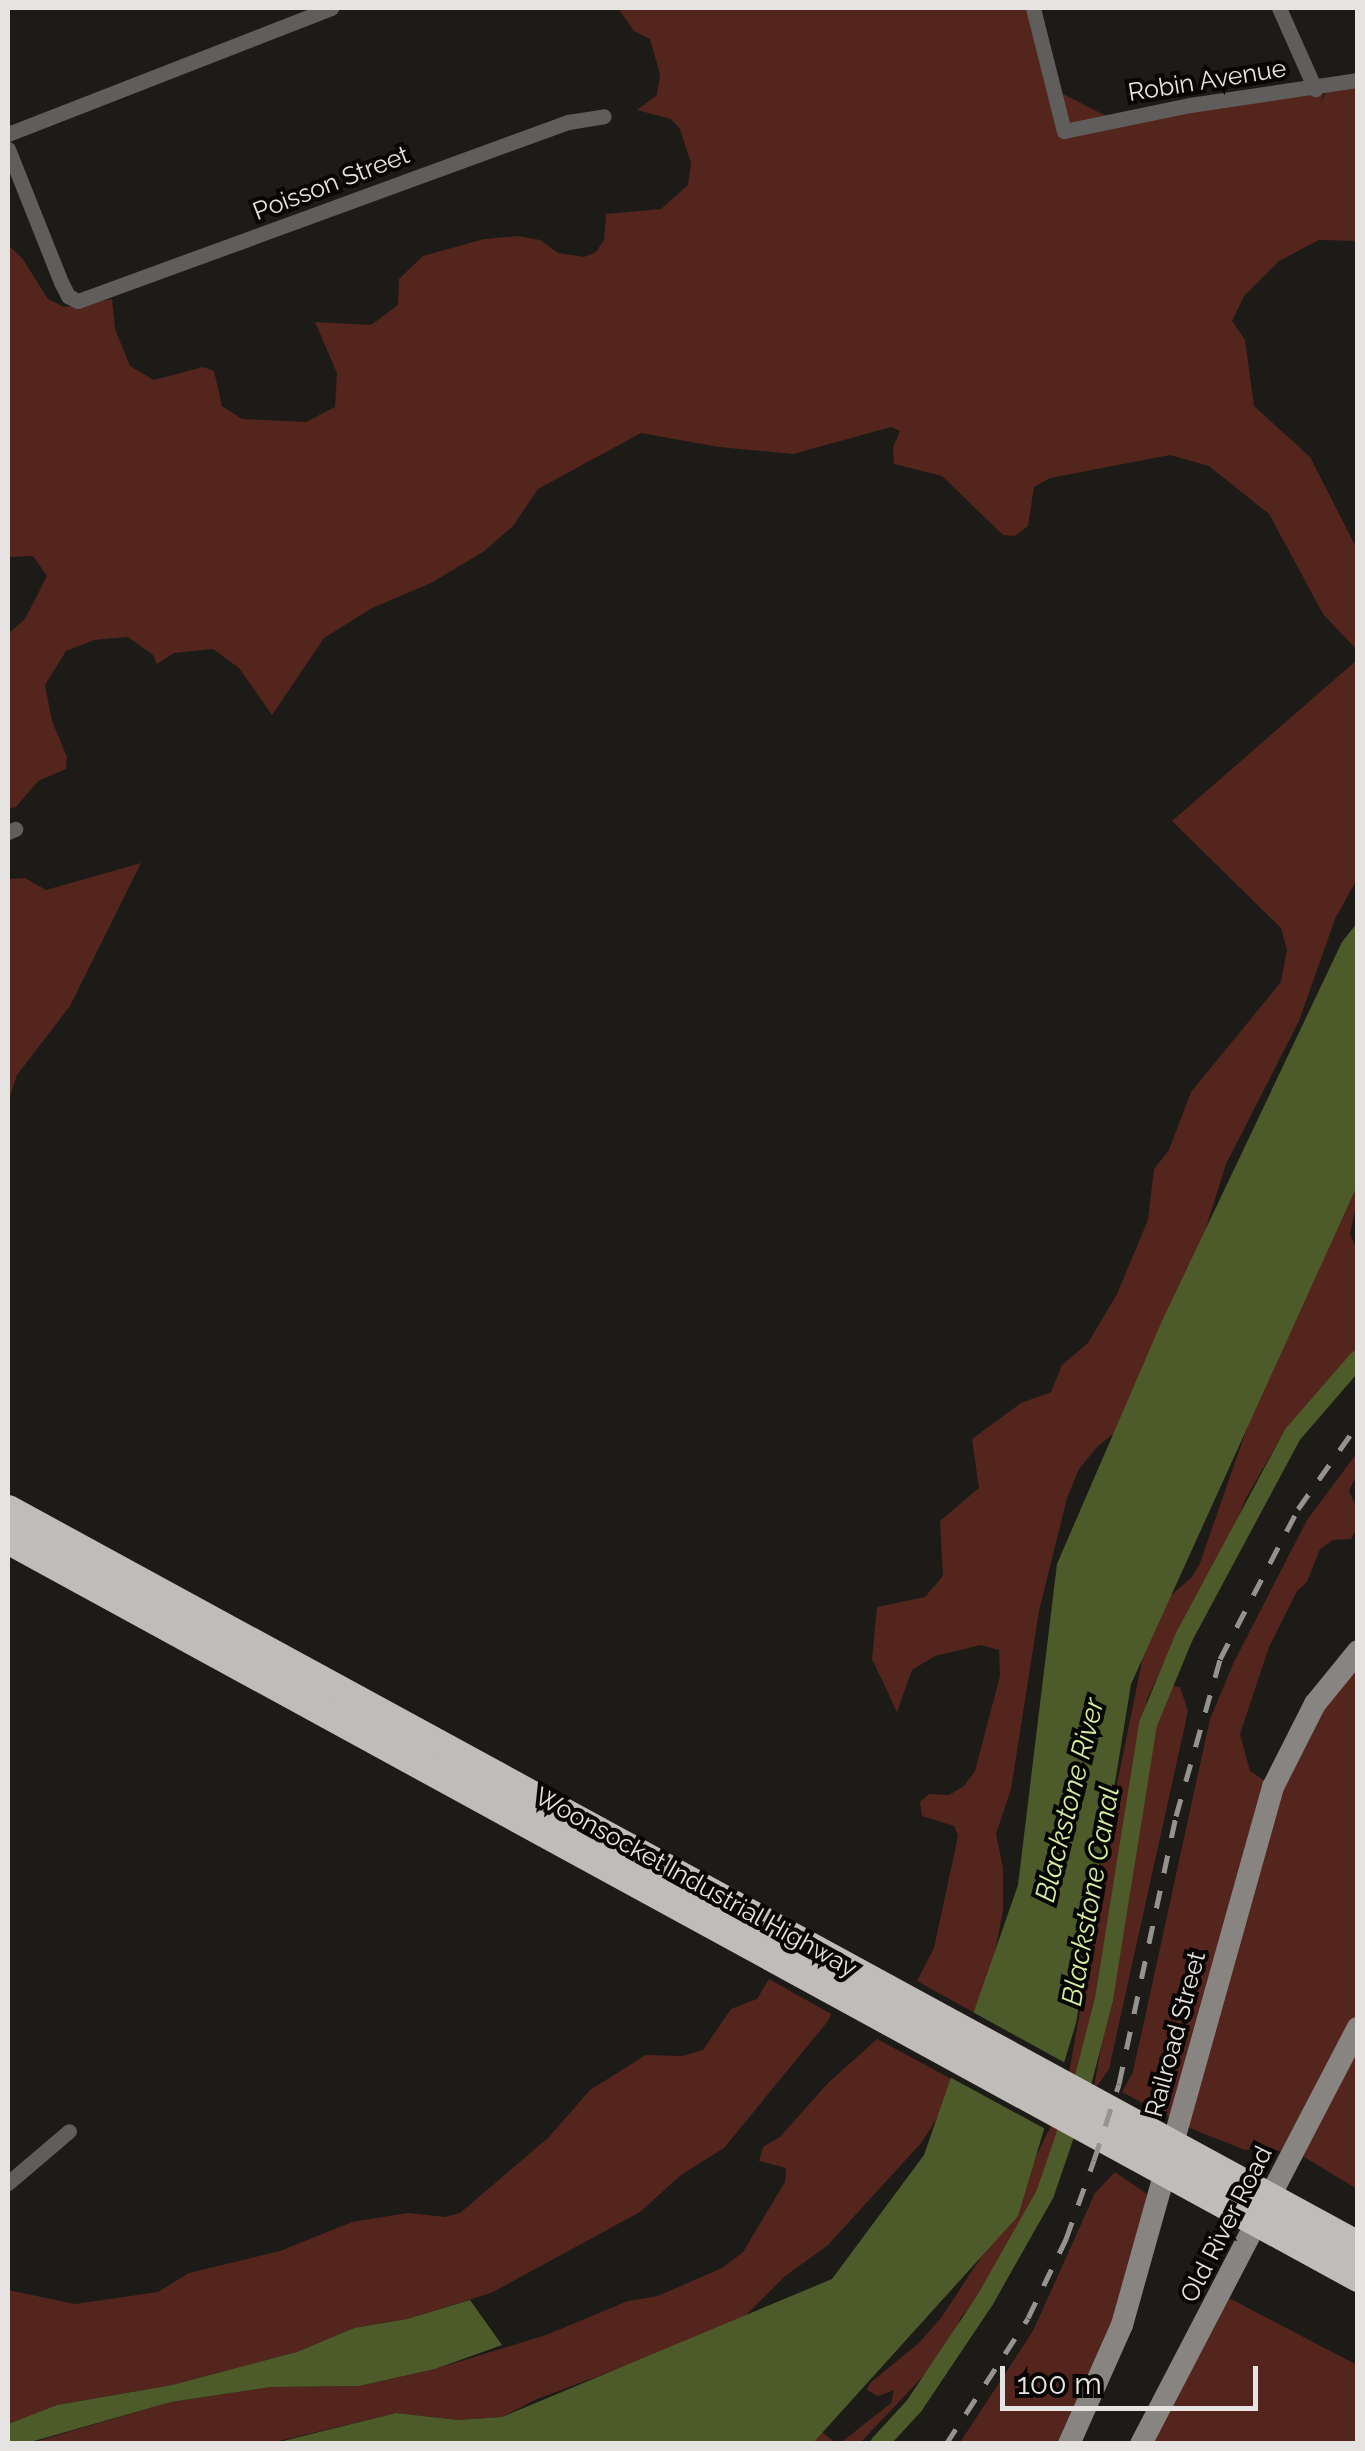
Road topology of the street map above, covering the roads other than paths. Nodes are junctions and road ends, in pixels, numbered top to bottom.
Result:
1 (331, 8) edge
2 (1034, 8) edge
3 (1278, 8) edge
4 (1358, 80) edge
5 (1315, 89) junction
6 (604, 116) dead end
7 (8, 134) edge
8 (8, 149) edge
9 (8, 1510) edge
10 (8, 1539) edge
11 (1358, 1651) edge
12 (577, 1836) junction
13 (1358, 2028) edge
14 (69, 2132) dead end
15 (8, 2184) edge
16 (1340, 2247) edge
17 (1358, 2277) edge
18 (1070, 2444) edge
19 (1141, 2444) edge

1 - 7 street
2 - 5 street, Robin Avenue
3 - 5 street
4 - 5 street, Robin Avenue
6 - 8 street, Poisson Street
9 - 12 highway, Woonsocket Industrial Highway
10 - 12 highway, Woonsocket Industrial Highway
11 - 18 street, Railroad Street
12 - 16 highway, Woonsocket Industrial Highway
13 - 19 street, Old River Road
14 - 15 street
16 - 17 highway, Woonsocket Industrial Highway

